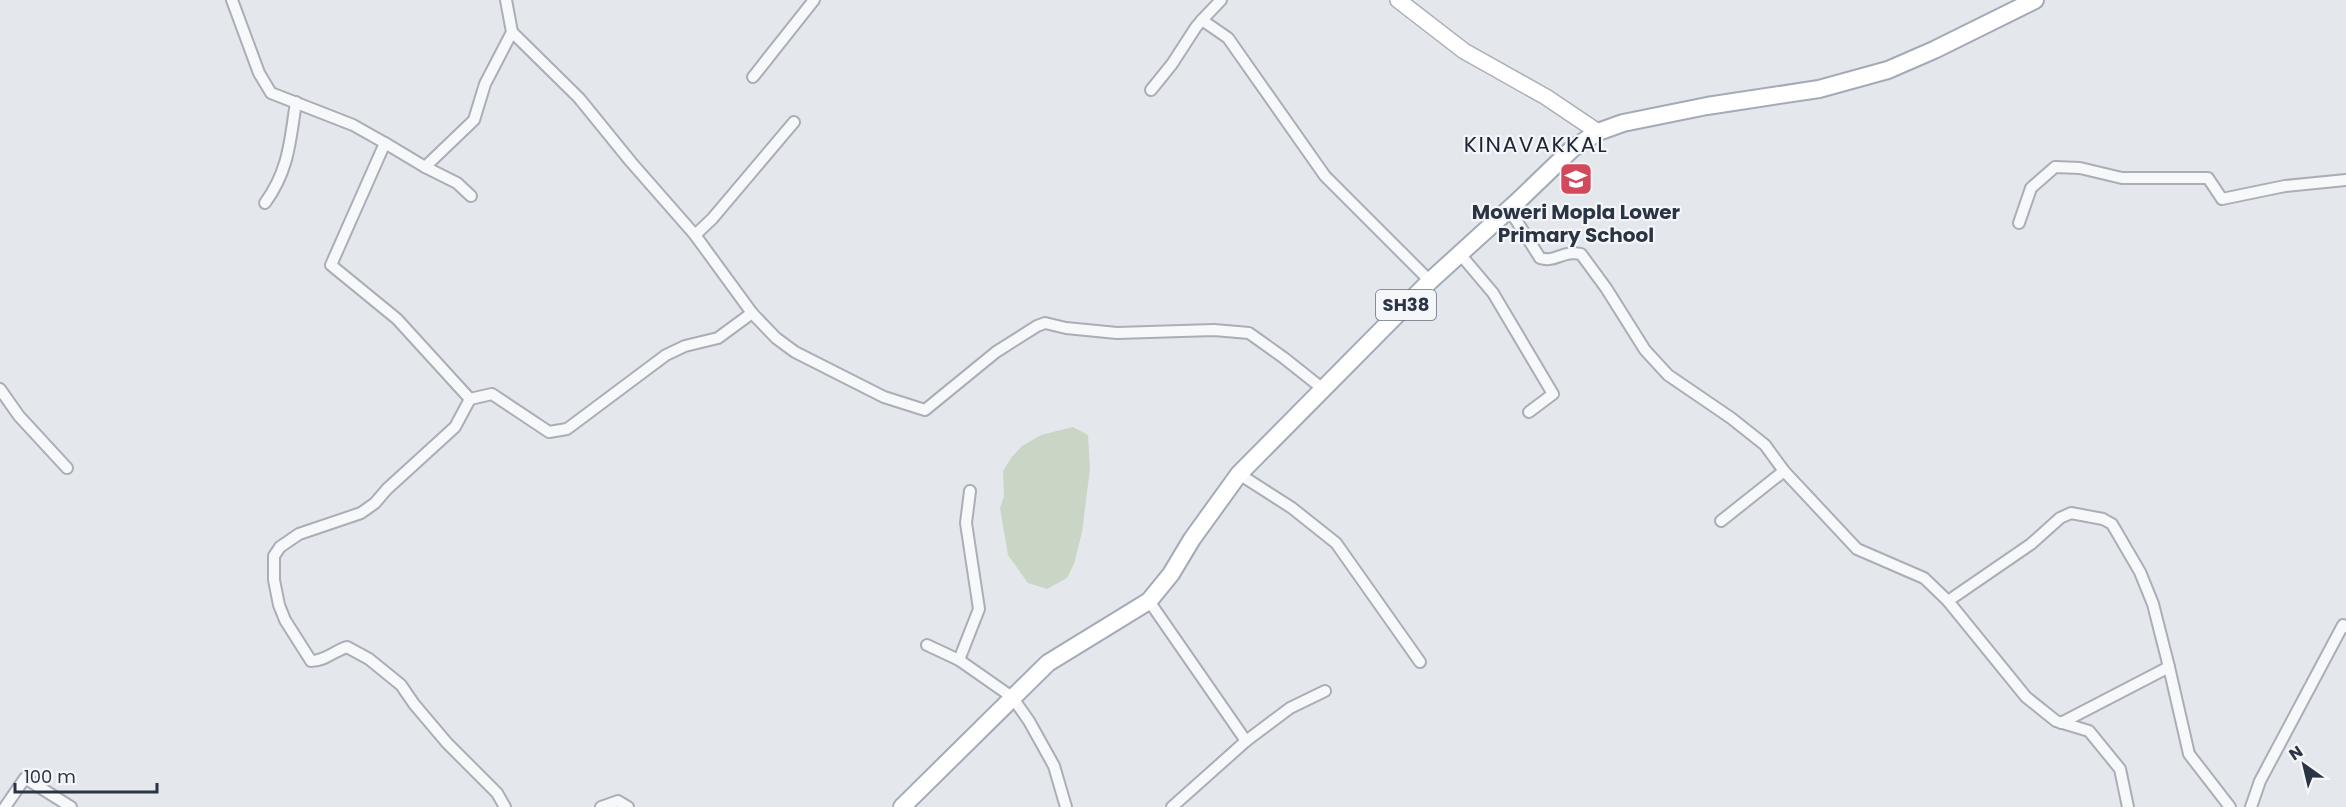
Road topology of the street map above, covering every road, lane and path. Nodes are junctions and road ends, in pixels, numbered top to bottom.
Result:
1 (232, 0) edge
2 (506, 0) edge
3 (814, 0) edge
4 (1221, 0) edge
5 (1398, 0) edge
6 (2035, 0) edge
7 (1202, 20) junction
8 (512, 32) junction
9 (753, 77) dead end
10 (1151, 90) dead end
11 (296, 102) junction
12 (794, 122) dead end
13 (1598, 132) junction
14 (385, 143) junction
15 (425, 167) junction
16 (2346, 180) edge
17 (471, 196) dead end
18 (265, 202) dead end
19 (1509, 209) junction
20 (2019, 223) dead end
21 (695, 235) junction
22 (1460, 254) junction
23 (1430, 281) junction
24 (752, 313) junction
25 (0, 389) edge
26 (1323, 389) junction
27 (471, 399) junction
28 (1529, 412) dead end
29 (67, 468) dead end
30 (1784, 471) junction
31 (1239, 474) junction
32 (970, 491) dead end
33 (1721, 521) dead end
34 (1149, 601) junction
35 (1948, 602) junction
36 (2346, 627) edge
37 (927, 645) dead end
38 (960, 660) junction
39 (1420, 662) dead end
40 (2169, 667) junction
41 (1325, 691) dead end
42 (1012, 697) junction
43 (2061, 723) junction
44 (1246, 741) junction
45 (5, 807) edge
46 (71, 807) edge
47 (505, 807) edge
48 (601, 807) edge
49 (628, 807) edge
50 (902, 807) edge
51 (1066, 807) edge
52 (1172, 807) edge
53 (2128, 807) edge
54 (2230, 807) edge
55 (2251, 807) edge

1 - 11 street
2 - 8 street
3 - 9 street
4 - 7 street
5 - 13 main road
6 - 13 main road, SH38
7 - 10 street
7 - 23 street
8 - 15 street
8 - 21 street
11 - 14 street
11 - 18 street
12 - 21 street
13 - 19 main road, SH38
14 - 15 street
14 - 27 street
15 - 17 street
16 - 20 street
19 - 22 main road, SH38
19 - 30 street
21 - 24 street
22 - 23 main road, SH38
22 - 28 street
23 - 26 main road, SH38
24 - 26 street
24 - 27 street
25 - 29 street
26 - 31 main road, SH38
27 - 47 street
30 - 33 street
30 - 35 street
31 - 34 main road, SH38
31 - 39 street
32 - 38 street
34 - 42 main road, SH38
34 - 44 street
35 - 40 street
35 - 43 street
36 - 55 street
37 - 38 street
38 - 42 street
40 - 43 street
40 - 54 street
41 - 44 street
42 - 50 main road, SH38
42 - 51 street
43 - 53 street
44 - 52 street
45 - 46 street
48 - 49 street

